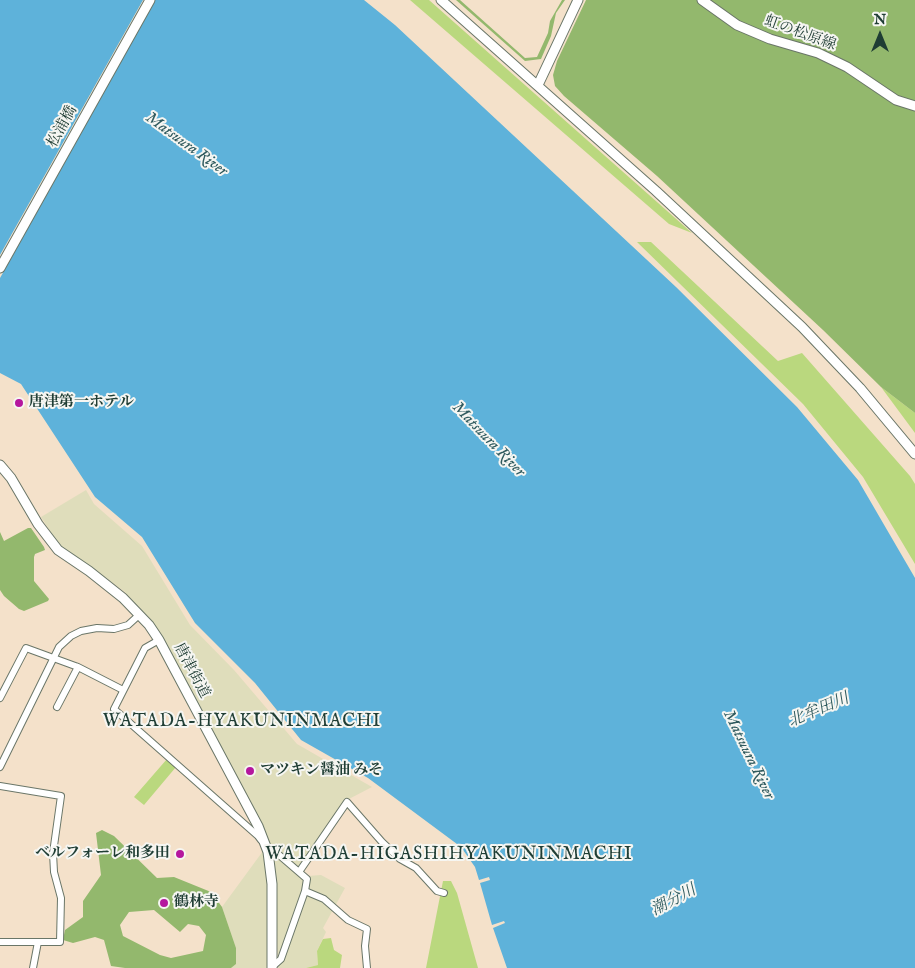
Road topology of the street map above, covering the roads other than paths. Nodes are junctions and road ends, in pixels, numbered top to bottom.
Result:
1 (150, 0) edge
2 (442, 0) edge
3 (578, 0) edge
4 (702, 0) edge
5 (538, 85) junction
6 (915, 106) edge
7 (0, 268) edge
8 (915, 454) edge
9 (0, 465) edge
10 (139, 615) junction
11 (159, 640) junction
12 (54, 657) junction
13 (78, 667) junction
14 (123, 690) junction
15 (1, 695) edge
16 (57, 707) dead end
17 (0, 767) edge
18 (0, 786) edge
19 (268, 852) junction
20 (299, 872) junction
21 (305, 891) junction
22 (444, 893) dead end
23 (0, 942) edge
24 (38, 942) junction
25 (272, 967) edge
26 (33, 968) edge
27 (367, 968) edge

1 - 7 street, 松浦橋
2 - 5 street
3 - 5 street
4 - 6 street, 虹の松原線
5 - 8 street
9 - 10 street, 唐津街道
10 - 11 street, 唐津街道
10 - 12 street
11 - 14 street
11 - 19 street, 唐津街道
12 - 13 street
12 - 15 street
12 - 17 street
13 - 14 street
13 - 16 street
14 - 19 street
18 - 24 street
19 - 20 street
19 - 25 street, 唐津街道
20 - 21 street
20 - 22 street
21 - 25 street
21 - 27 street
23 - 24 street
24 - 26 street

